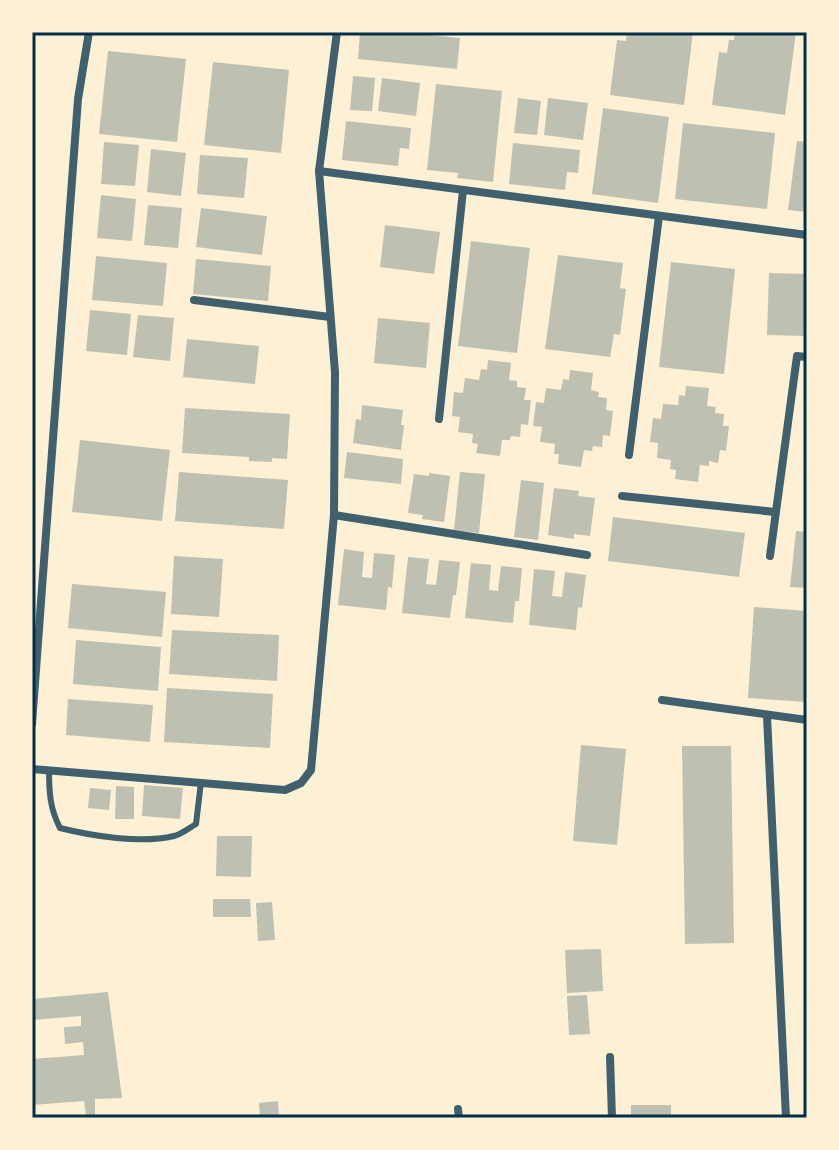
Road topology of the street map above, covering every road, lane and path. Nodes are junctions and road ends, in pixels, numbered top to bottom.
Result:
1 (89, 32) edge
2 (337, 32) edge
3 (319, 171) junction
4 (463, 190) junction
5 (659, 216) junction
6 (807, 235) edge
7 (194, 300) dead end
8 (330, 317) junction
9 (807, 357) edge
10 (439, 419) dead end
11 (629, 455) dead end
12 (622, 496) dead end
13 (775, 512) junction
14 (334, 515) junction
15 (587, 555) dead end
16 (770, 556) dead end
17 (662, 700) dead end
18 (767, 716) junction
19 (807, 720) edge
20 (32, 724) edge
21 (32, 769) edge
22 (49, 770) junction
23 (201, 782) junction
24 (610, 1057) dead end
25 (612, 1118) edge
26 (786, 1118) edge

1 - 20 street
2 - 3 street
3 - 4 street
3 - 8 street
4 - 5 street
4 - 10 street
5 - 6 street
5 - 11 street
7 - 8 street
8 - 14 street
9 - 13 street
12 - 13 street
13 - 16 street
14 - 15 street
14 - 23 street
17 - 18 street
18 - 19 street
18 - 26 street
21 - 22 street
22 - 23 street
22 - 23 lane
24 - 25 street

